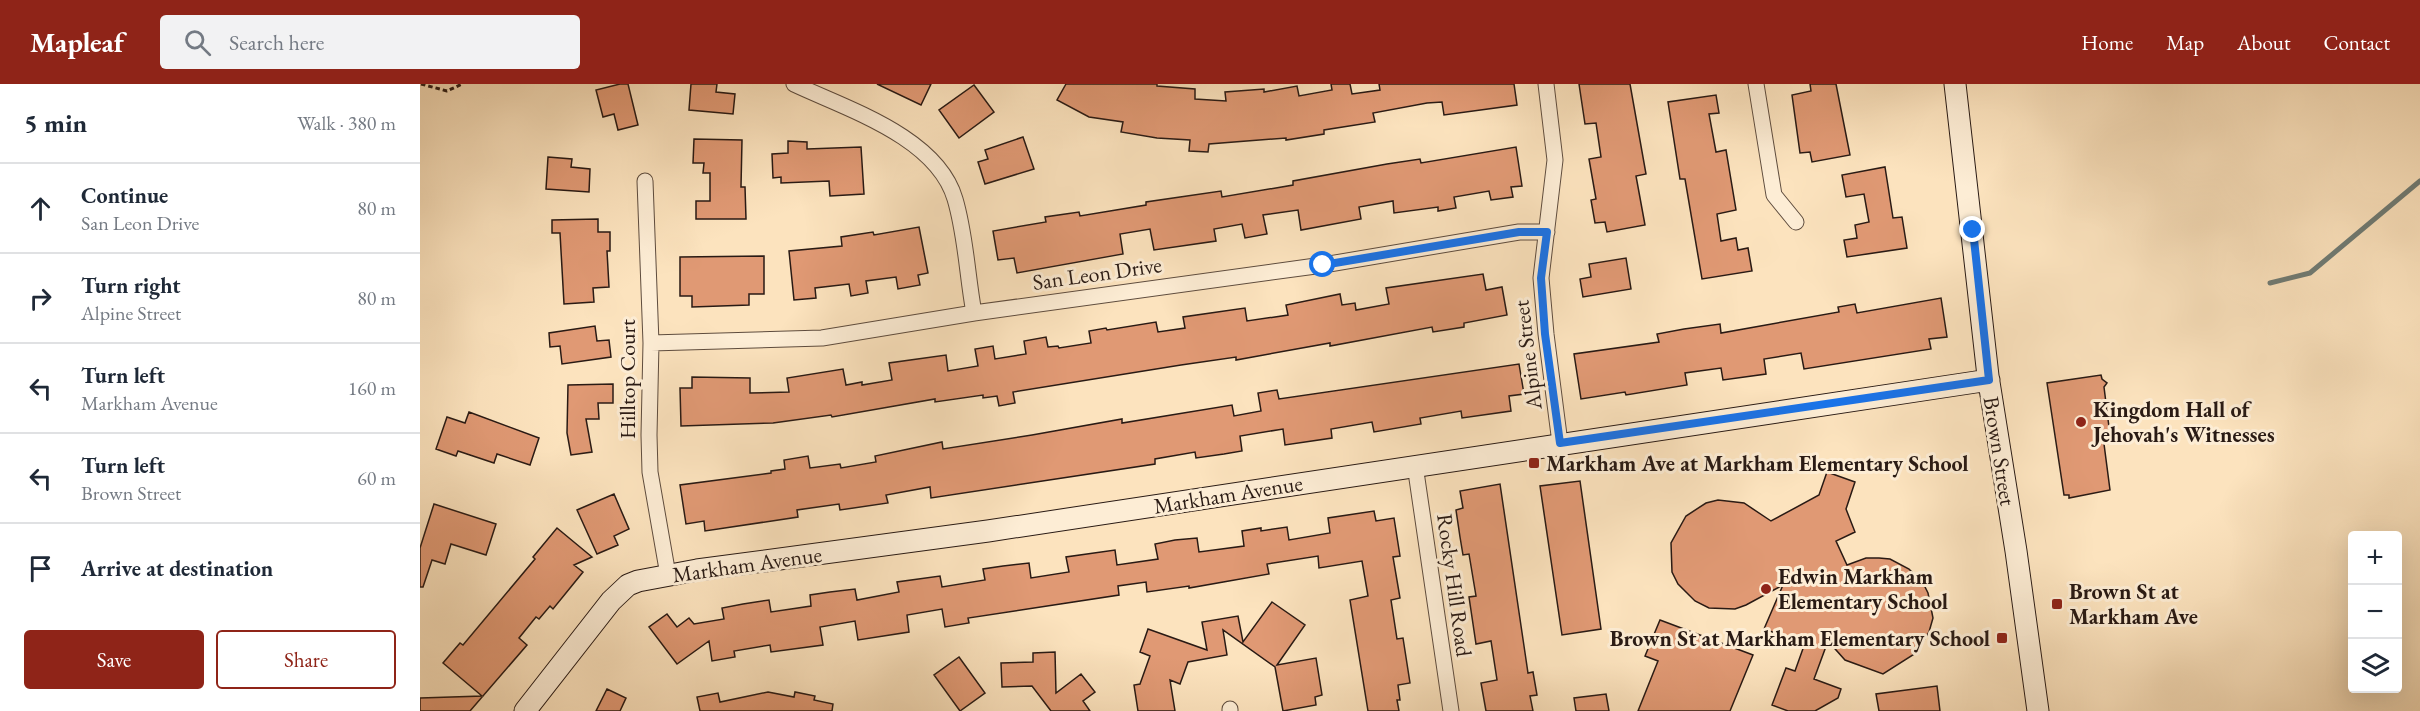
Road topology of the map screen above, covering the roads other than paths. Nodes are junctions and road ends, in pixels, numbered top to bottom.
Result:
1 (794, 84) edge
2 (1546, 84) edge
3 (1756, 84) edge
4 (1955, 84) edge
5 (645, 182) dead end
6 (1796, 222) dead end
7 (1547, 232) junction
8 (974, 313) junction
9 (651, 343) junction
10 (1989, 380) junction
11 (1560, 443) junction
12 (1414, 465) junction
13 (668, 575) junction
14 (525, 711) edge
15 (1451, 711) edge
16 (2038, 711) edge

1 - 8 street
2 - 7 street, Alpine Street
3 - 6 street
4 - 10 street, Brown Street
5 - 9 street, Hilltop Court
7 - 8 street, San Leon Drive
7 - 11 street, Alpine Street
8 - 9 street, San Leon Drive
9 - 13 street, Hilltop Court
10 - 11 street, Markham Avenue
10 - 16 street, Brown Street
11 - 12 street, Markham Avenue
12 - 13 street, Markham Avenue
12 - 15 street, Rocky Hill Road
13 - 14 street, Markham Avenue

